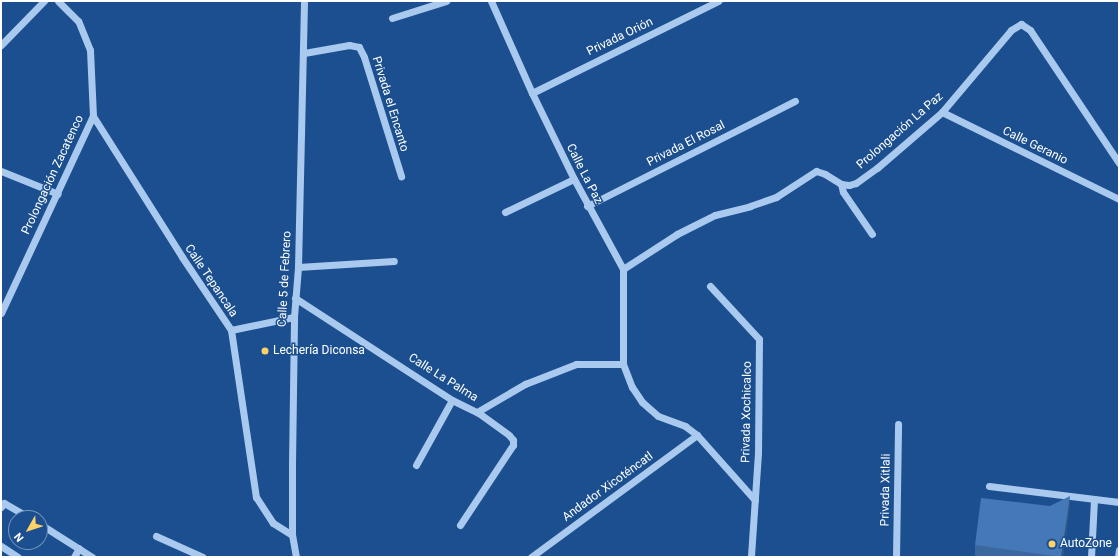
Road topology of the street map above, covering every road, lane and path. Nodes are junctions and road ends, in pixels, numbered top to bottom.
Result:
1 (44, 1) edge
2 (58, 1) edge
3 (304, 1) edge
4 (446, 1) edge
5 (491, 1) edge
6 (718, 1) edge
7 (392, 18) dead end
8 (1, 45) edge
9 (304, 54) junction
10 (532, 93) junction
11 (795, 102) dead end
12 (942, 112) junction
13 (93, 116) junction
14 (1119, 163) edge
15 (1, 171) edge
16 (401, 176) dead end
17 (574, 179) junction
18 (842, 184) junction
19 (58, 194) junction
20 (1119, 199) edge
21 (587, 206) junction
22 (504, 212) dead end
23 (872, 234) dead end
24 (394, 261) dead end
25 (298, 267) junction
26 (622, 269) junction
27 (710, 286) dead end
28 (295, 298) junction
29 (1, 313) edge
30 (294, 317) junction
31 (231, 330) junction
32 (623, 364) junction
33 (452, 400) junction
34 (477, 412) junction
35 (898, 424) dead end
36 (697, 435) junction
37 (416, 465) dead end
38 (989, 486) dead end
39 (1094, 499) junction
40 (755, 500) junction
41 (1119, 502) edge
42 (1, 508) edge
43 (17, 510) edge
44 (460, 525) dead end
45 (48, 529) edge
46 (292, 535) junction
47 (156, 536) dead end
48 (1, 546) edge
49 (79, 548) junction
50 (1119, 550) edge
51 (18, 557) edge
52 (74, 557) edge
53 (92, 557) edge
54 (203, 557) edge
55 (296, 557) edge
56 (531, 557) edge
57 (751, 557) edge
58 (896, 557) edge
59 (1091, 557) edge
60 (1118, 557) edge

1 - 8 street
2 - 13 street, Prolongación Zacatenco
3 - 9 street, Calle 5 de Febrero
4 - 7 street
5 - 10 street, Calle La Paz
6 - 10 street, Privada Orión
9 - 16 street, Privada el Encanto
9 - 25 street, Calle 5 de Febrero
10 - 17 street, Calle La Paz
11 - 21 street, Privada El Rosal
12 - 14 street, Prolongación La Paz
12 - 18 street, Prolongación La Paz
12 - 20 street, Calle Geranio
13 - 19 street, Prolongación Zacatenco
13 - 31 street, Calle Tepancala
15 - 19 street
17 - 21 street, Calle La Paz
17 - 22 street
18 - 23 street
18 - 26 street
19 - 29 street, Prolongación Zacatenco
21 - 26 street, Calle La Paz
24 - 25 street
25 - 28 street, Calle 5 de Febrero
26 - 32 street, Calle La Paz
27 - 40 street, Privada Xochicalco
28 - 30 street, Calle 5 de Febrero
28 - 33 street, Calle La Palma
30 - 31 street
30 - 46 street, Calle 5 de Febrero
31 - 46 street, Calle Tepancala
32 - 34 street, Calle La Palma
32 - 36 street
33 - 34 street, Calle La Palma
33 - 37 street
34 - 44 street
35 - 58 street, Privada Xitlali
36 - 40 street
36 - 56 street, Andador Xicoténcatl
38 - 39 street
39 - 41 street
39 - 59 street
40 - 57 street, Privada Xochicalco
42 - 43 street
45 - 49 street
46 - 55 street, Calle 5 de Febrero
47 - 54 street
48 - 51 street
49 - 52 street
49 - 53 street
50 - 60 street

